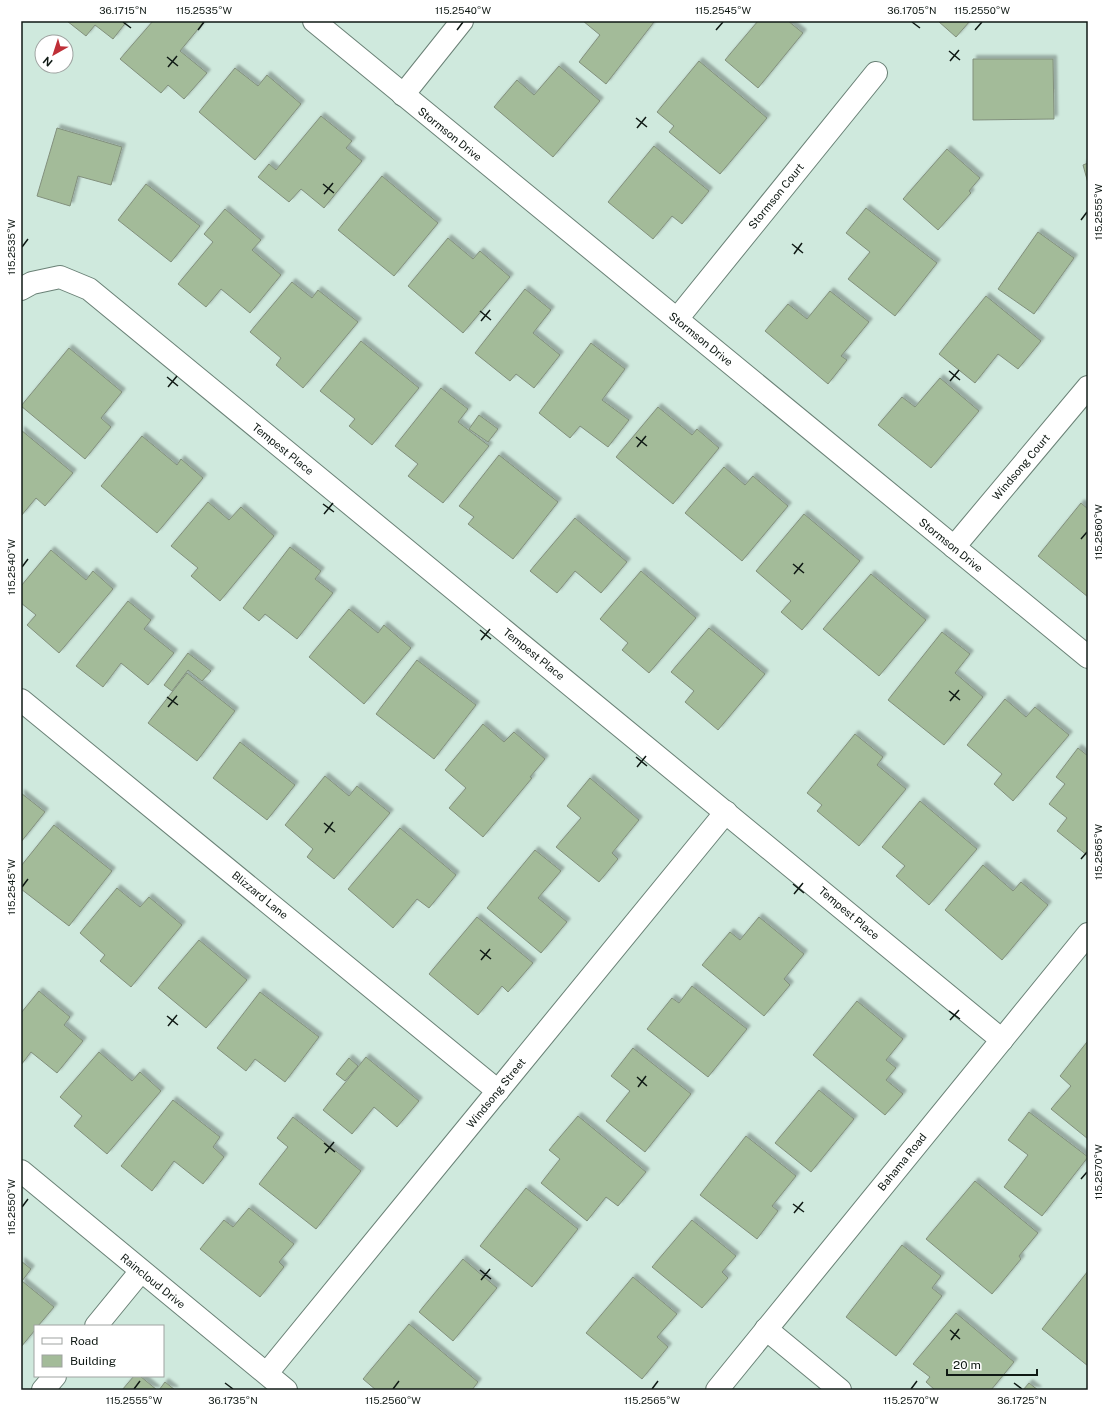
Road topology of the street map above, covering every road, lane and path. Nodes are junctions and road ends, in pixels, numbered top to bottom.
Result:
1 (314, 21) edge
2 (462, 21) edge
3 (876, 73) dead end
4 (403, 95) junction
5 (21, 289) edge
6 (677, 319) junction
7 (1088, 387) edge
8 (954, 547) junction
9 (1088, 657) edge
10 (21, 700) edge
11 (726, 812) junction
12 (1088, 934) edge
13 (1002, 1040) junction
14 (498, 1091) junction
15 (21, 1171) edge
16 (141, 1271) junction
17 (97, 1325) edge
18 (766, 1329) junction
19 (266, 1373) junction
20 (53, 1377) edge
21 (43, 1390) edge
22 (286, 1390) edge
23 (716, 1390) edge
24 (840, 1390) edge

1 - 4 street, Stormson Drive
2 - 4 street
3 - 6 street, Stormson Court
4 - 6 street, Stormson Drive
5 - 11 street, Tempest Place
6 - 8 street, Stormson Drive
7 - 8 street, Windsong Court
8 - 9 street, Stormson Drive
10 - 14 street, Blizzard Lane
11 - 13 street, Tempest Place
11 - 14 street, Windsong Street
12 - 13 street, Bahama Road
13 - 18 street, Bahama Road
14 - 19 street, Windsong Street
15 - 16 street, Raincloud Drive
16 - 17 street
16 - 19 street, Raincloud Drive
18 - 23 street, Bahama Road
18 - 24 street
19 - 22 street, Raincloud Drive
20 - 21 street

